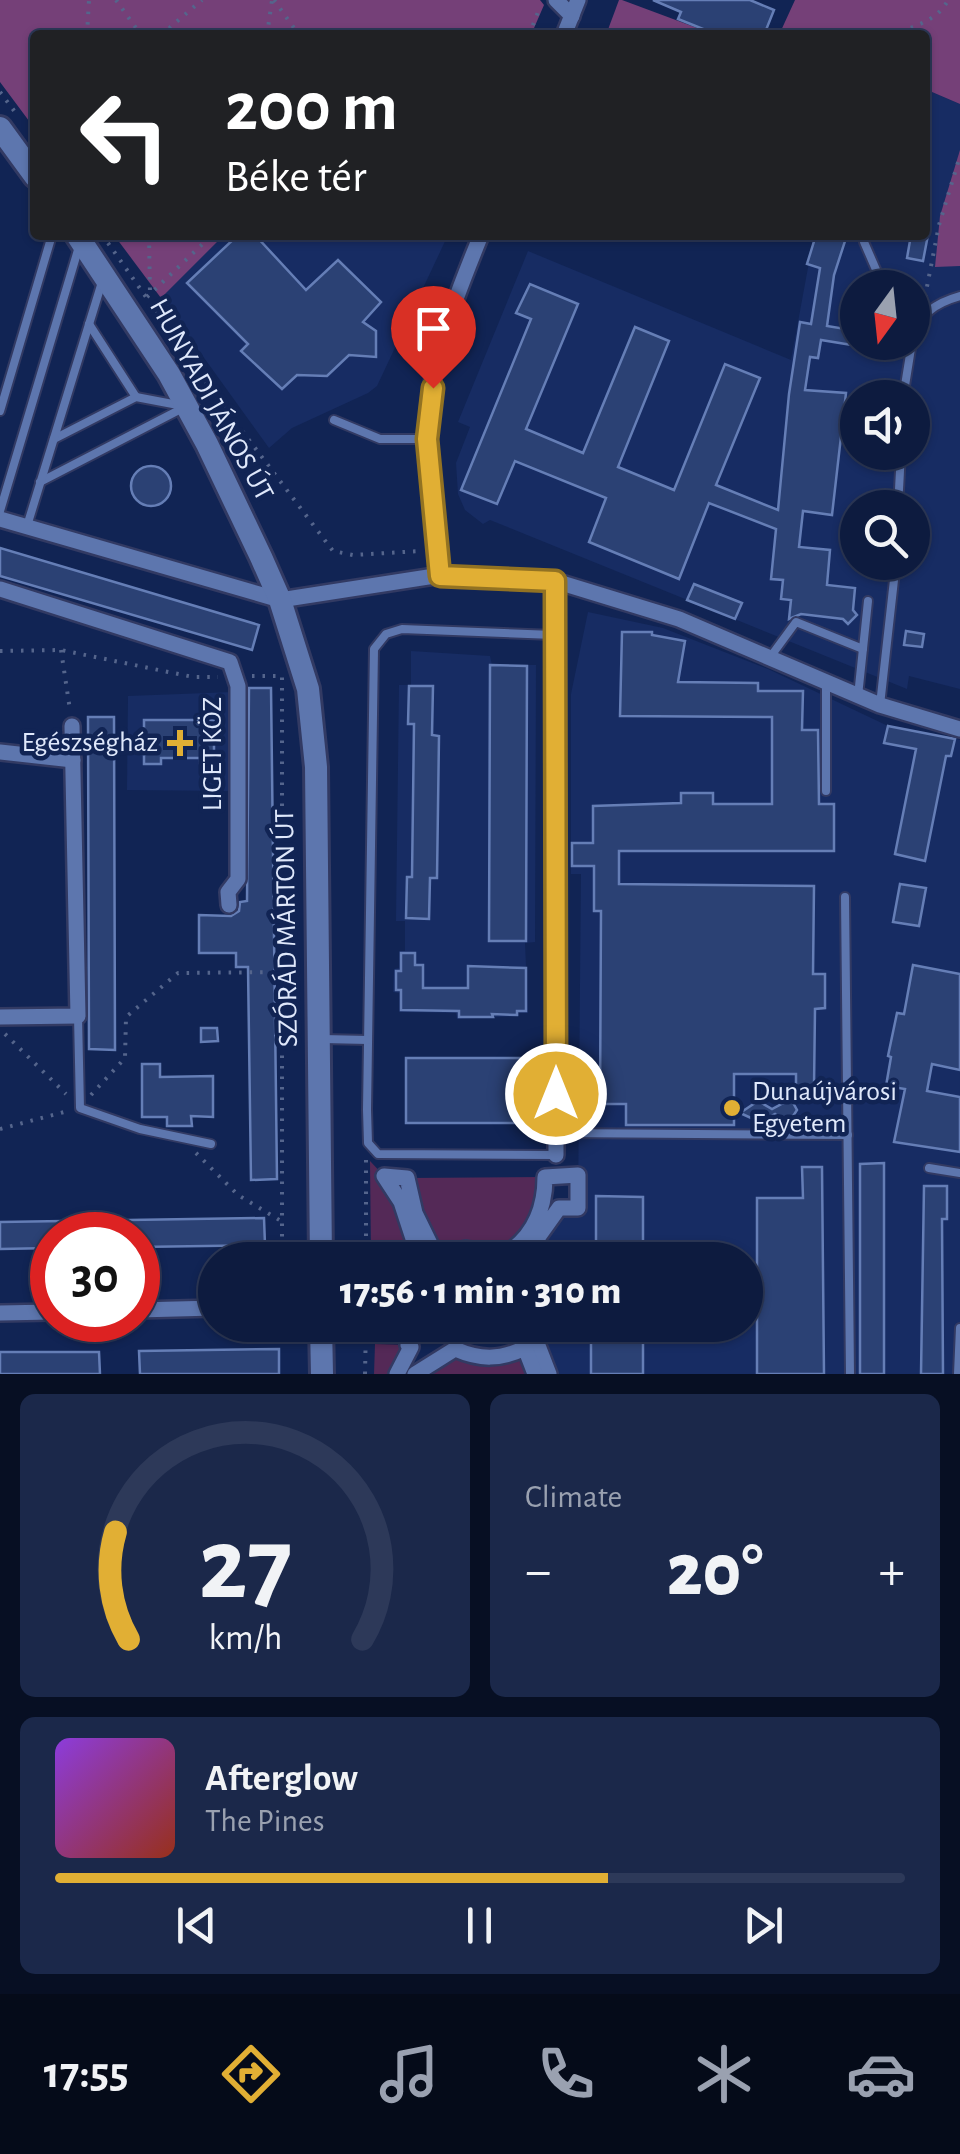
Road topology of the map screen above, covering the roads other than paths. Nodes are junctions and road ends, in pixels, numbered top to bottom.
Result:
1 (578, 0) edge
2 (557, 6) edge
3 (0, 128) edge
4 (30, 169) edge
5 (51, 240) edge
6 (86, 240) edge
7 (88, 240) edge
8 (479, 240) edge
9 (865, 240) edge
10 (876, 270) edge
11 (104, 275) junction
12 (960, 296) edge
13 (930, 309) edge
14 (89, 324) junction
15 (136, 397) junction
16 (187, 406) junction
17 (0, 410) edge
18 (334, 420) dead end
19 (54, 439) junction
20 (427, 439) junction
21 (40, 482) junction
22 (0, 515) edge
23 (27, 526) junction
24 (440, 576) junction
25 (894, 580) edge
26 (555, 581) junction
27 (0, 589) edge
28 (280, 600) junction
29 (868, 602) dead end
30 (555, 635) junction
31 (863, 649) junction
32 (771, 656) junction
33 (826, 682) junction
34 (858, 696) junction
35 (880, 705) junction
36 (72, 726) road end
37 (960, 730) edge
38 (0, 752) edge
39 (73, 760) junction
40 (826, 791) dead end
41 (845, 897) dead end
42 (229, 906) dead end
43 (78, 1016) junction
44 (0, 1017) edge
45 (318, 1039) junction
46 (368, 1040) junction
47 (556, 1133) junction
48 (848, 1135) junction
49 (211, 1144) dead end
50 (556, 1155) joint
51 (929, 1168) dead end
52 (960, 1173) edge
53 (320, 1242) edge
54 (414, 1242) edge
55 (429, 1242) edge
56 (523, 1242) edge
57 (536, 1242) edge
58 (198, 1308) edge
59 (160, 1309) edge
60 (30, 1312) edge
61 (0, 1313) edge
62 (960, 1328) edge
63 (321, 1342) edge
64 (409, 1342) edge
65 (537, 1342) edge
66 (322, 1374) edge
67 (397, 1374) edge
68 (414, 1374) edge
69 (535, 1374) edge
70 (549, 1374) edge
71 (850, 1374) edge
72 (958, 1374) edge

1 - 2 street
3 - 4 street
5 - 17 lane
6 - 22 lane
7 - 11 street, HUNYADI JÁNOS ÚT
8 - 20 street
9 - 10 lane
11 - 14 lane
11 - 16 street, HUNYADI JÁNOS ÚT
12 - 13 lane
14 - 15 lane
14 - 19 lane
15 - 16 lane
15 - 19 lane
16 - 21 lane
16 - 28 street, HUNYADI JÁNOS ÚT
18 - 20 lane
19 - 21 lane
20 - 24 street
21 - 23 lane
22 - 23 street
23 - 28 street
24 - 26 street
24 - 28 street
25 - 35 lane
26 - 30 street
26 - 32 street
27 - 42 street, LIGET KÖZ
28 - 45 street, SZÓRÁD MÁRTON ÚT
29 - 31 lane
30 - 46 lane
30 - 47 street
31 - 32 lane
31 - 34 lane
32 - 33 street
33 - 34 street
33 - 40 lane
34 - 35 street
35 - 37 street
36 - 39 street
38 - 39 street
39 - 43 street
41 - 48 lane
43 - 44 street
43 - 49 lane
45 - 46 lane
45 - 53 street, SZÓRÁD MÁRTON ÚT
46 - 50 lane
47 - 48 lane
47 - 50 street
48 - 71 lane
51 - 52 lane
54 - 55 street
56 - 57 street
58 - 59 street
60 - 61 street
62 - 72 lane
63 - 66 street
64 - 67 street
65 - 70 street
68 - 69 street

